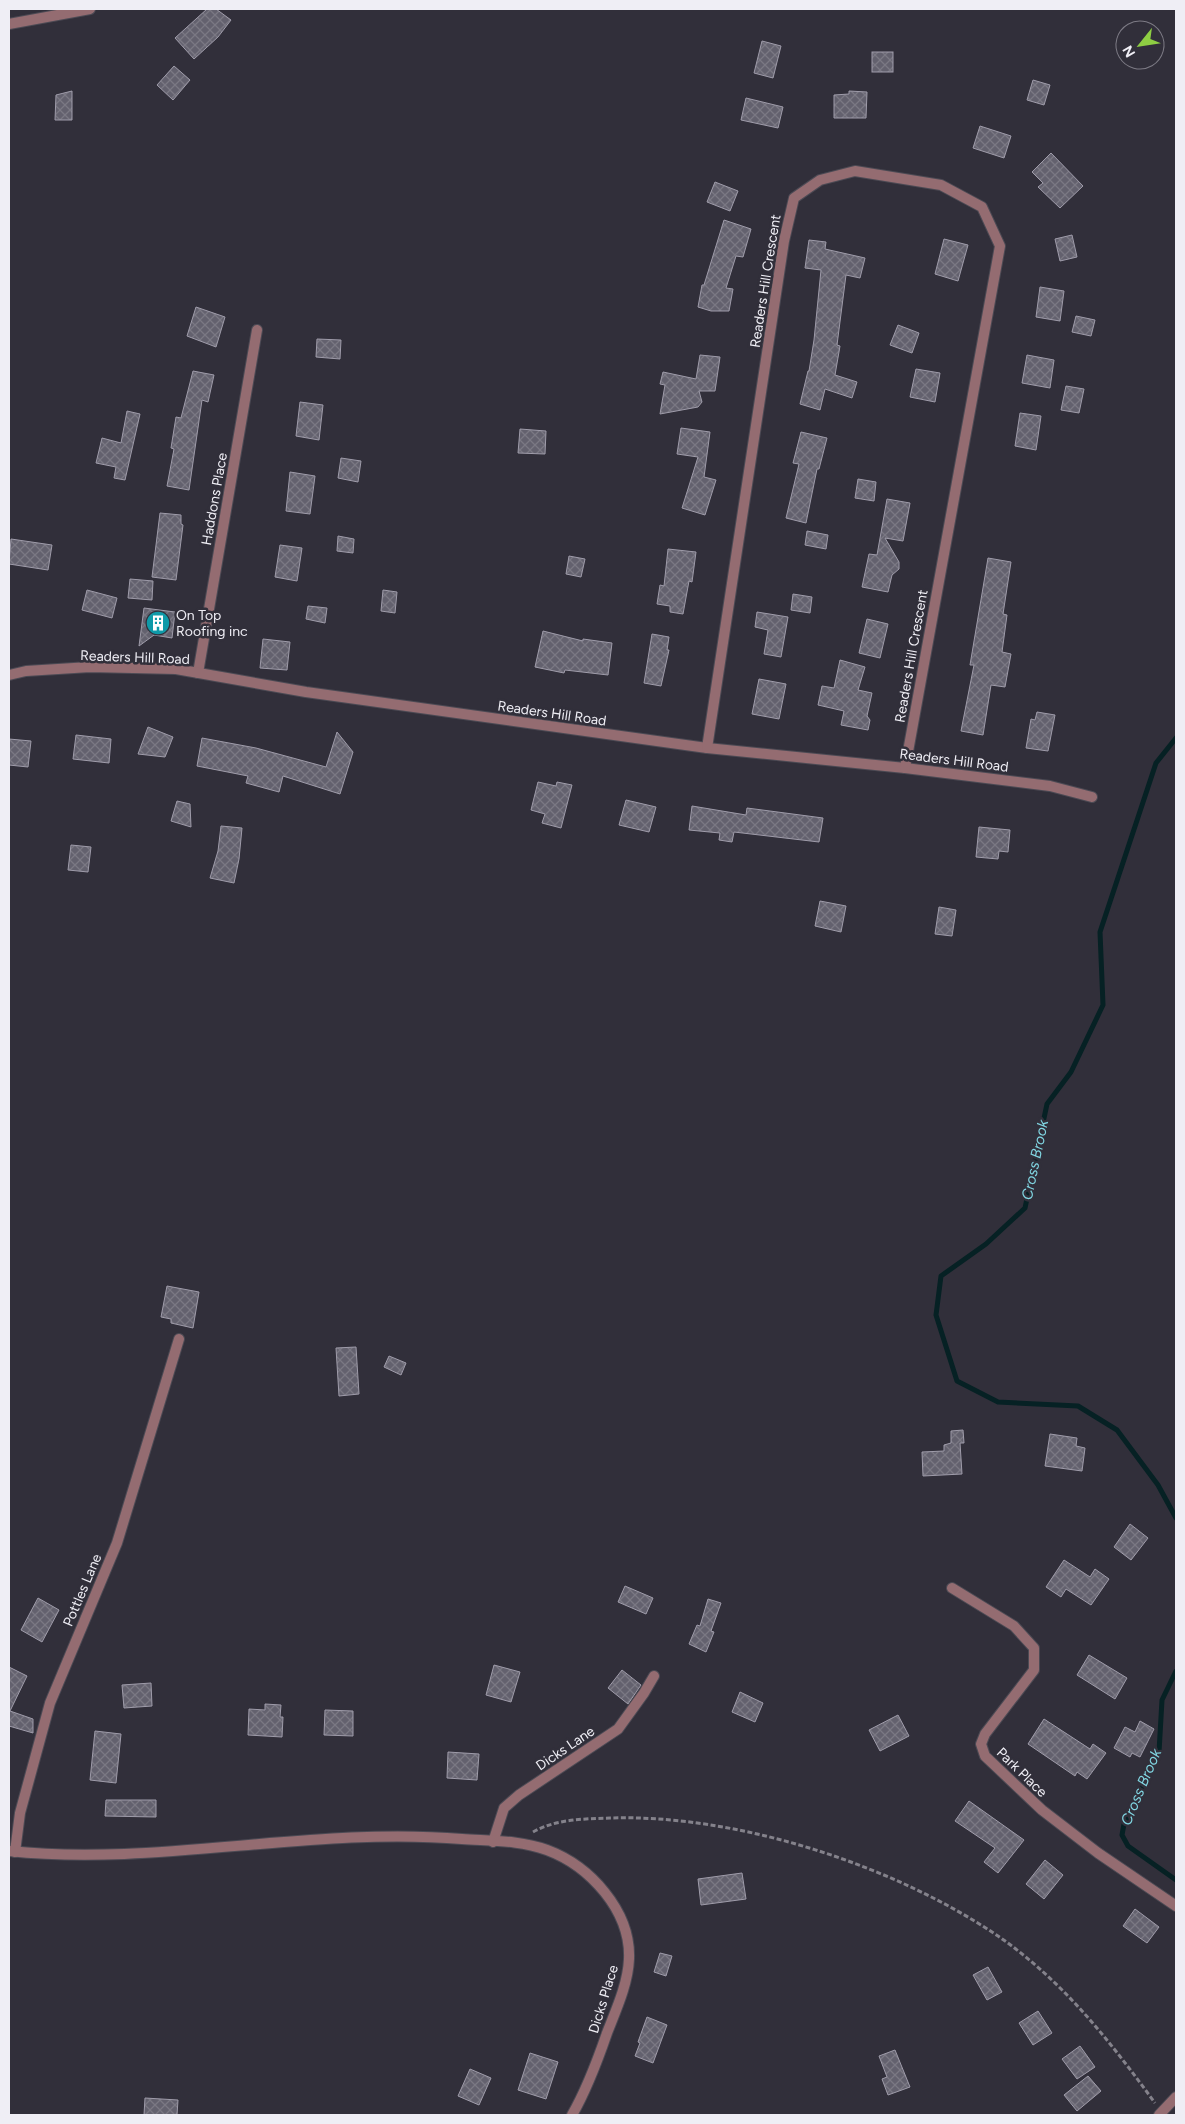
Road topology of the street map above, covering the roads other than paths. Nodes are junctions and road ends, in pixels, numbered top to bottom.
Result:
1 (90, 9) edge
2 (9, 24) edge
3 (257, 330) dead end
4 (198, 673) junction
5 (9, 675) edge
6 (707, 748) junction
7 (905, 768) junction
8 (1092, 798) dead end
9 (178, 1339) dead end
10 (952, 1588) dead end
11 (654, 1676) dead end
12 (493, 1842) junction
13 (12, 1851) edge
14 (1176, 1906) edge
15 (1176, 2097) edge
16 (1160, 2113) edge
17 (572, 2115) edge

1 - 2 street
3 - 4 street, Haddons Place
4 - 5 street, Readers Hill Road
4 - 6 street, Readers Hill Road
6 - 7 street, Readers Hill Road
6 - 7 street, Readers Hill Crescent
7 - 8 street, Readers Hill Road
9 - 13 street, Pottles Lane
10 - 14 street, Park Place
11 - 12 street, Dicks Lane
12 - 13 street, Dicks Place
12 - 17 street, Dicks Place
15 - 16 street

